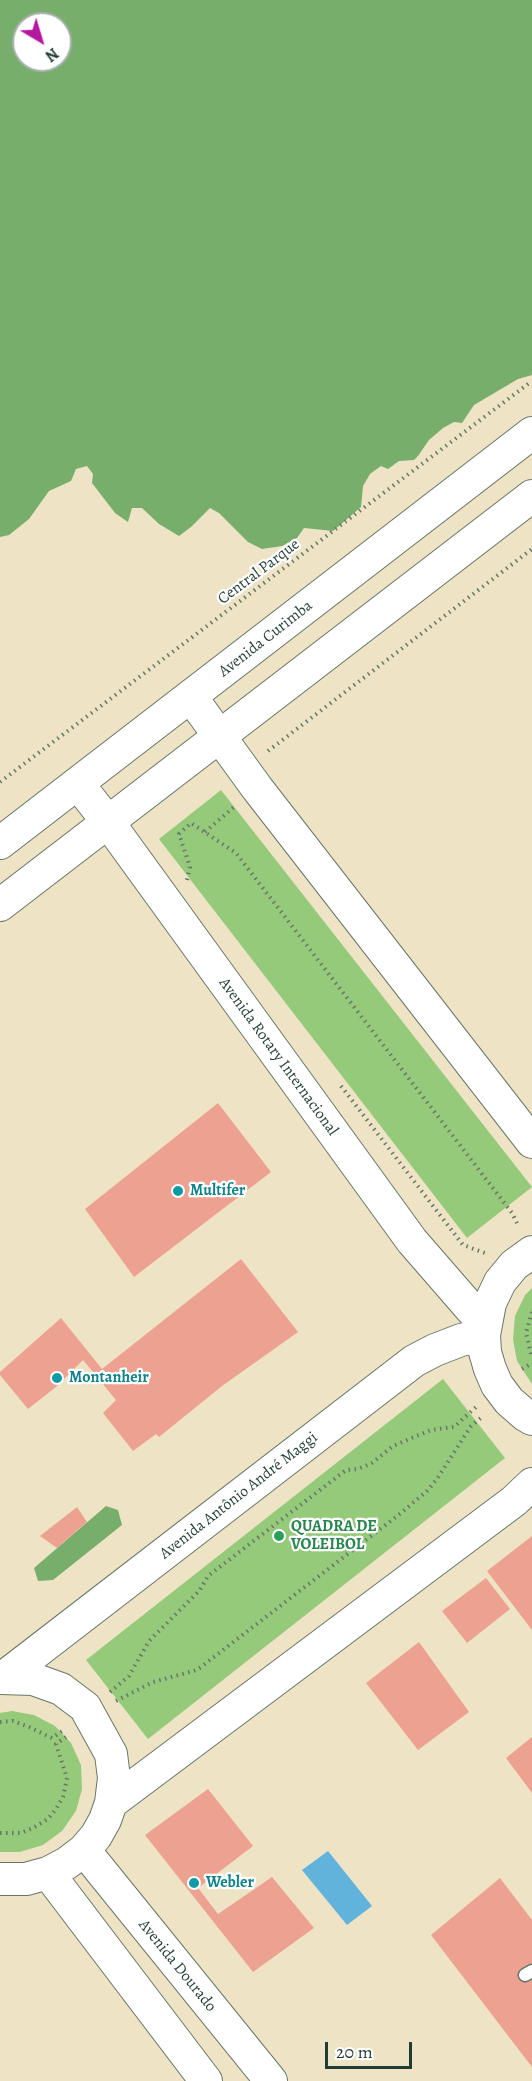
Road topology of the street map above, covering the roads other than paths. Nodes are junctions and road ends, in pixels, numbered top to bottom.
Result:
1 (532, 433) edge
2 (532, 496) edge
3 (191, 697) junction
4 (221, 735) junction
5 (78, 784) junction
6 (108, 822) junction
7 (0, 843) edge
8 (0, 905) edge
9 (532, 1142) edge
10 (526, 1256) edge
11 (485, 1330) junction
12 (513, 1402) edge
13 (532, 1484) edge
14 (2, 1678) edge
15 (111, 1803) junction
16 (84, 1850) junction
17 (48, 1873) junction
18 (1, 1880) edge
19 (206, 2081) edge
20 (271, 2081) edge

1 - 3 street, Avenida Curimba
2 - 4 street
3 - 4 street
3 - 5 street, Avenida Curimba
4 - 6 street
4 - 9 street
5 - 6 street, Avenida Rotary Internacional
5 - 7 street, Avenida Curimba
6 - 8 street
6 - 11 street, Avenida Rotary Internacional
10 - 11 street
11 - 12 street
11 - 14 street, Avenida Antônio André Maggi
13 - 15 street, Avenida Antônio André Maggi
14 - 15 street, Avenida Antônio André Maggi
15 - 16 street, Avenida Antônio André Maggi
16 - 17 street, Avenida Antônio André Maggi
16 - 20 street, Avenida Dourado
17 - 18 street, Avenida Antônio André Maggi
17 - 19 street

